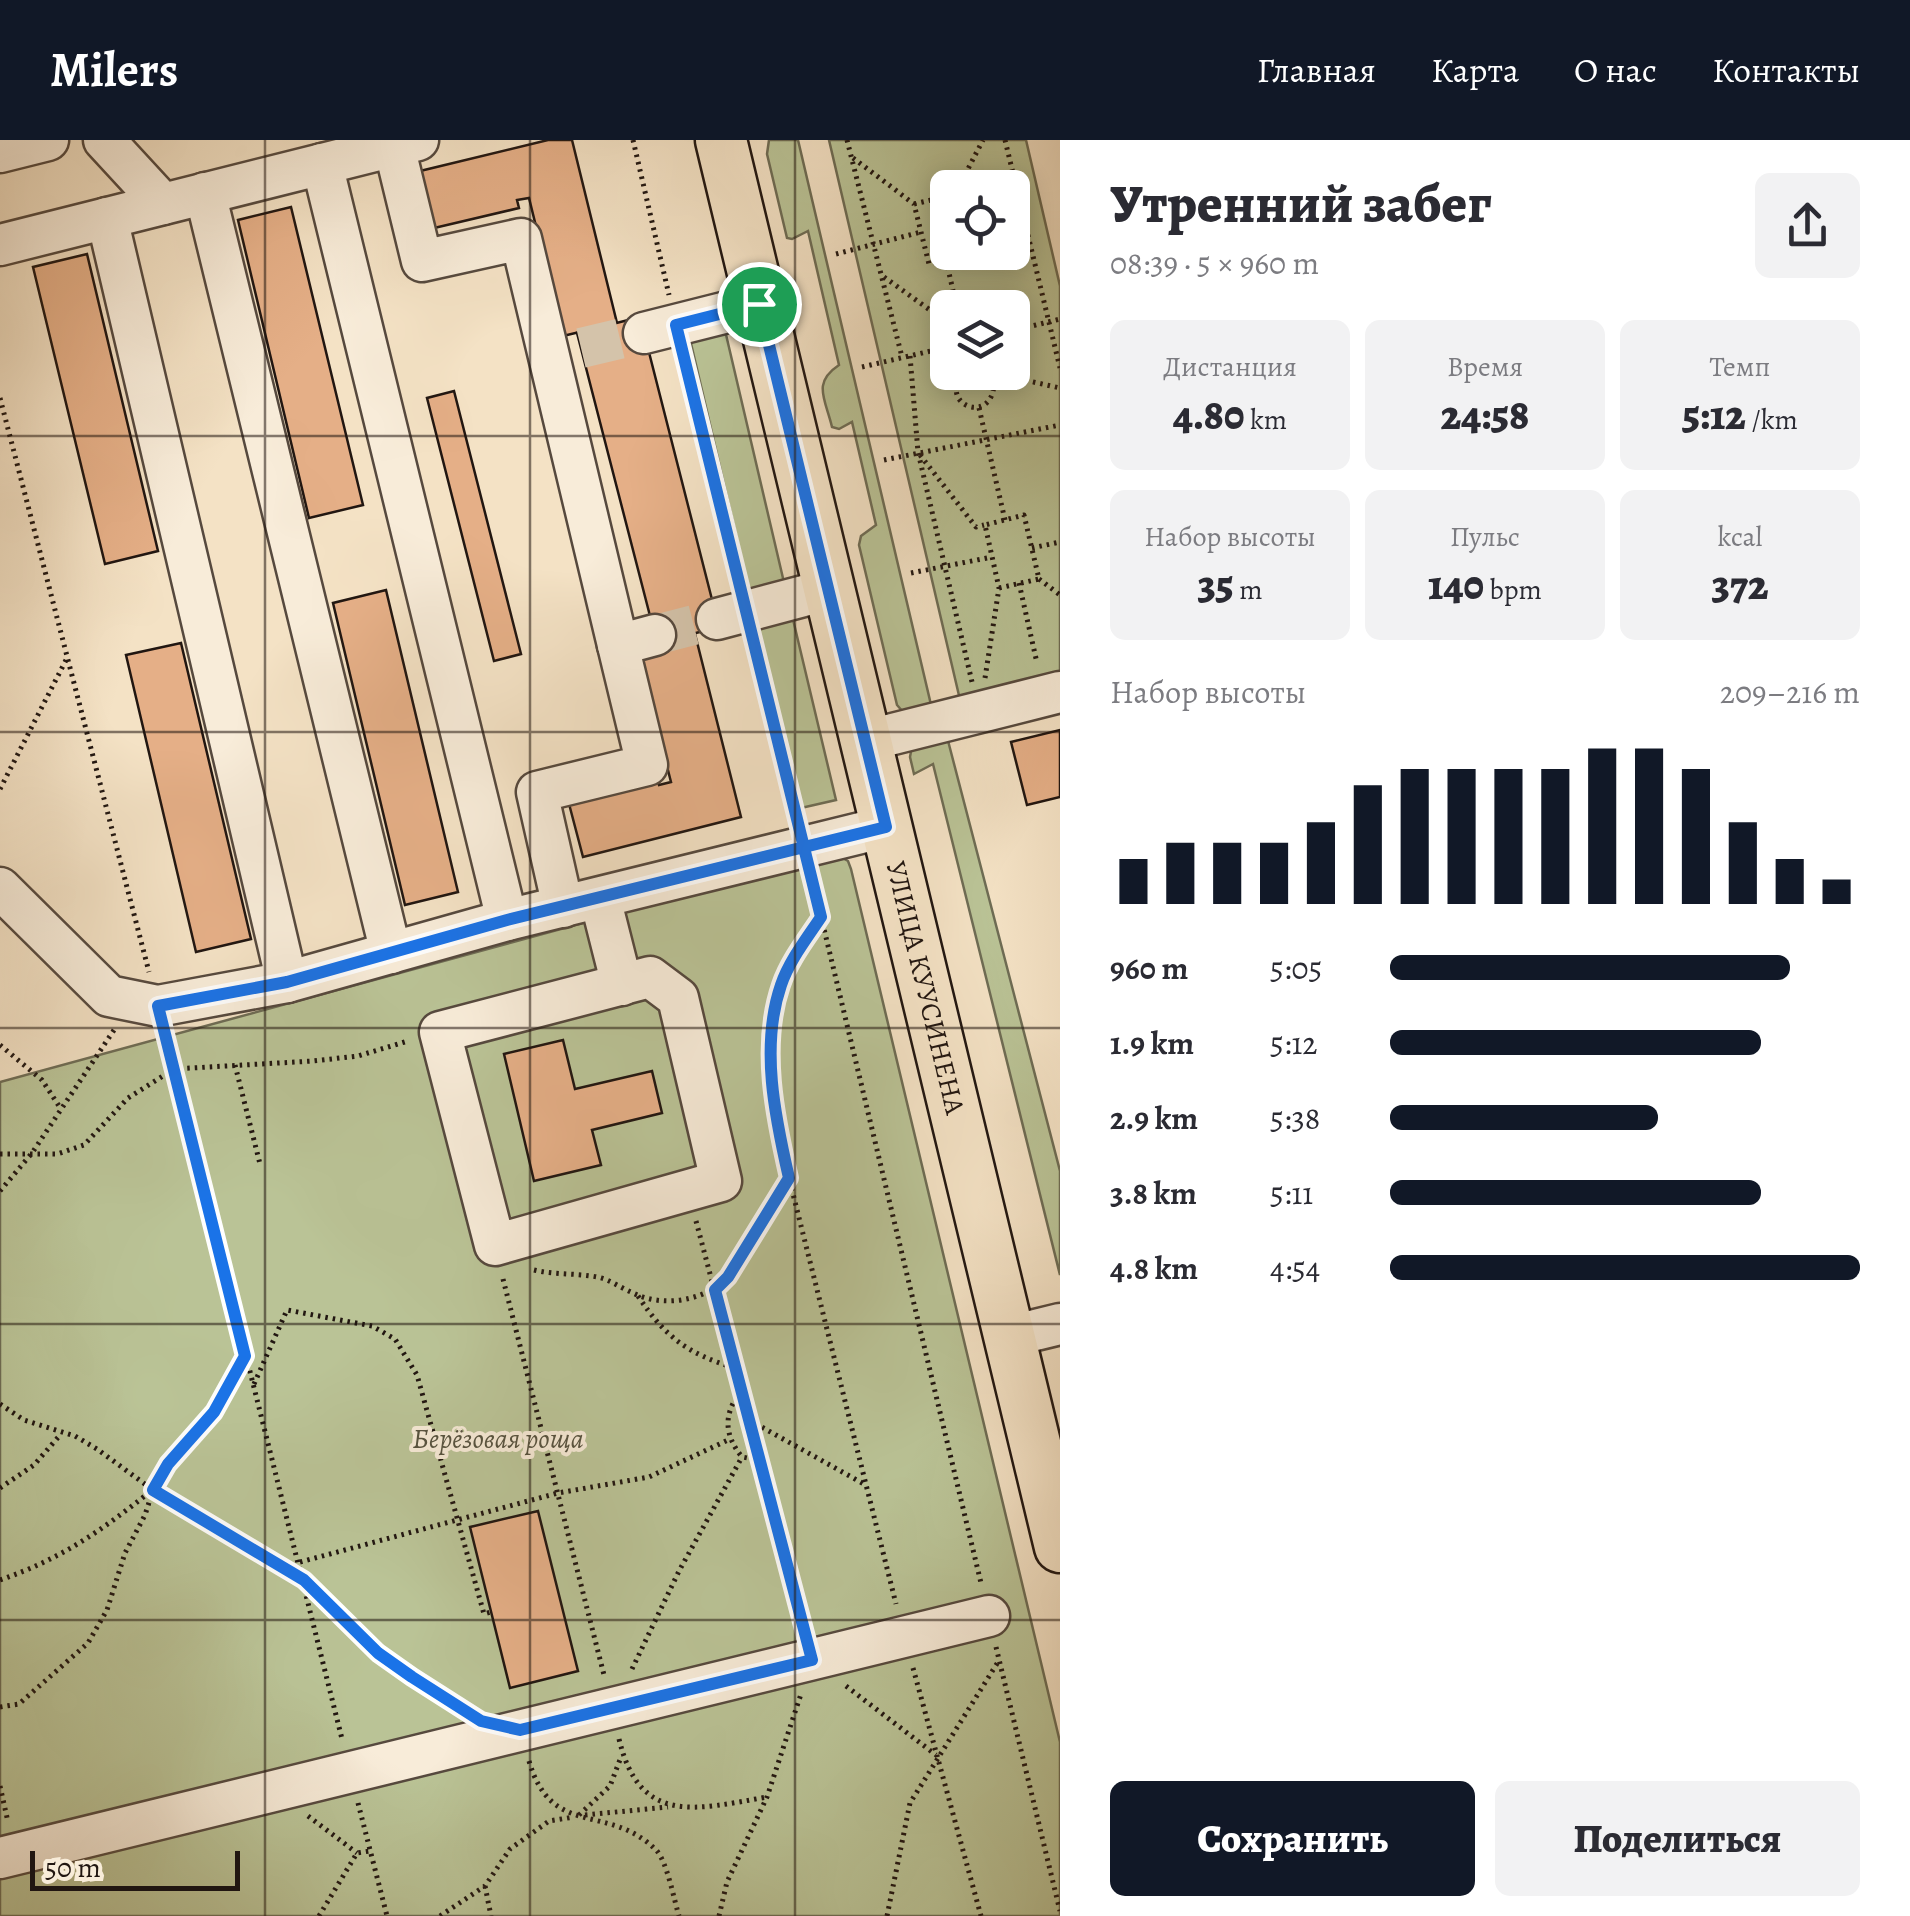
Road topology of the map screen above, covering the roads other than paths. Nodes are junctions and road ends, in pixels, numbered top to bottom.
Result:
1 (104, 140) edge
2 (721, 140) edge
3 (407, 143) edge
4 (322, 164) junction
5 (205, 194) junction
6 (163, 204) junction
7 (107, 218) junction
8 (0, 245) edge
9 (759, 304) junction
10 (660, 329) tunnel mouth
11 (830, 589) junction
12 (732, 615) tunnel mouth
13 (1054, 680) edge
14 (866, 742) junction
15 (886, 827) junction
16 (0, 888) edge
17 (582, 902) junction
18 (507, 920) junction
19 (390, 953) junction
20 (287, 982) junction
21 (622, 985) junction
22 (1060, 1324) edge
23 (1011, 1336) junction
24 (1060, 1547) edge
25 (989, 1616) road end
26 (0, 1858) edge

1 - 6 street
2 - 9 main road, УЛИЦА КУУСИНЕНА
3 - 4 street
3 - 17 street
4 - 5 street
4 - 18 street
5 - 6 street
5 - 19 street
6 - 7 street
7 - 8 street
7 - 20 street
9 - 10 street
9 - 11 main road, УЛИЦА КУУСИНЕНА
11 - 12 street
11 - 14 main road, УЛИЦА КУУСИНЕНА
13 - 14 street
14 - 15 main road, УЛИЦА КУУСИНЕНА
15 - 17 street
15 - 23 main road, УЛИЦА КУУСИНЕНА
16 - 20 street
17 - 18 street
17 - 21 street
18 - 19 street
19 - 20 street
21 - 21 street
22 - 23 street
23 - 24 main road, УЛИЦА КУУСИНЕНА
25 - 26 street

